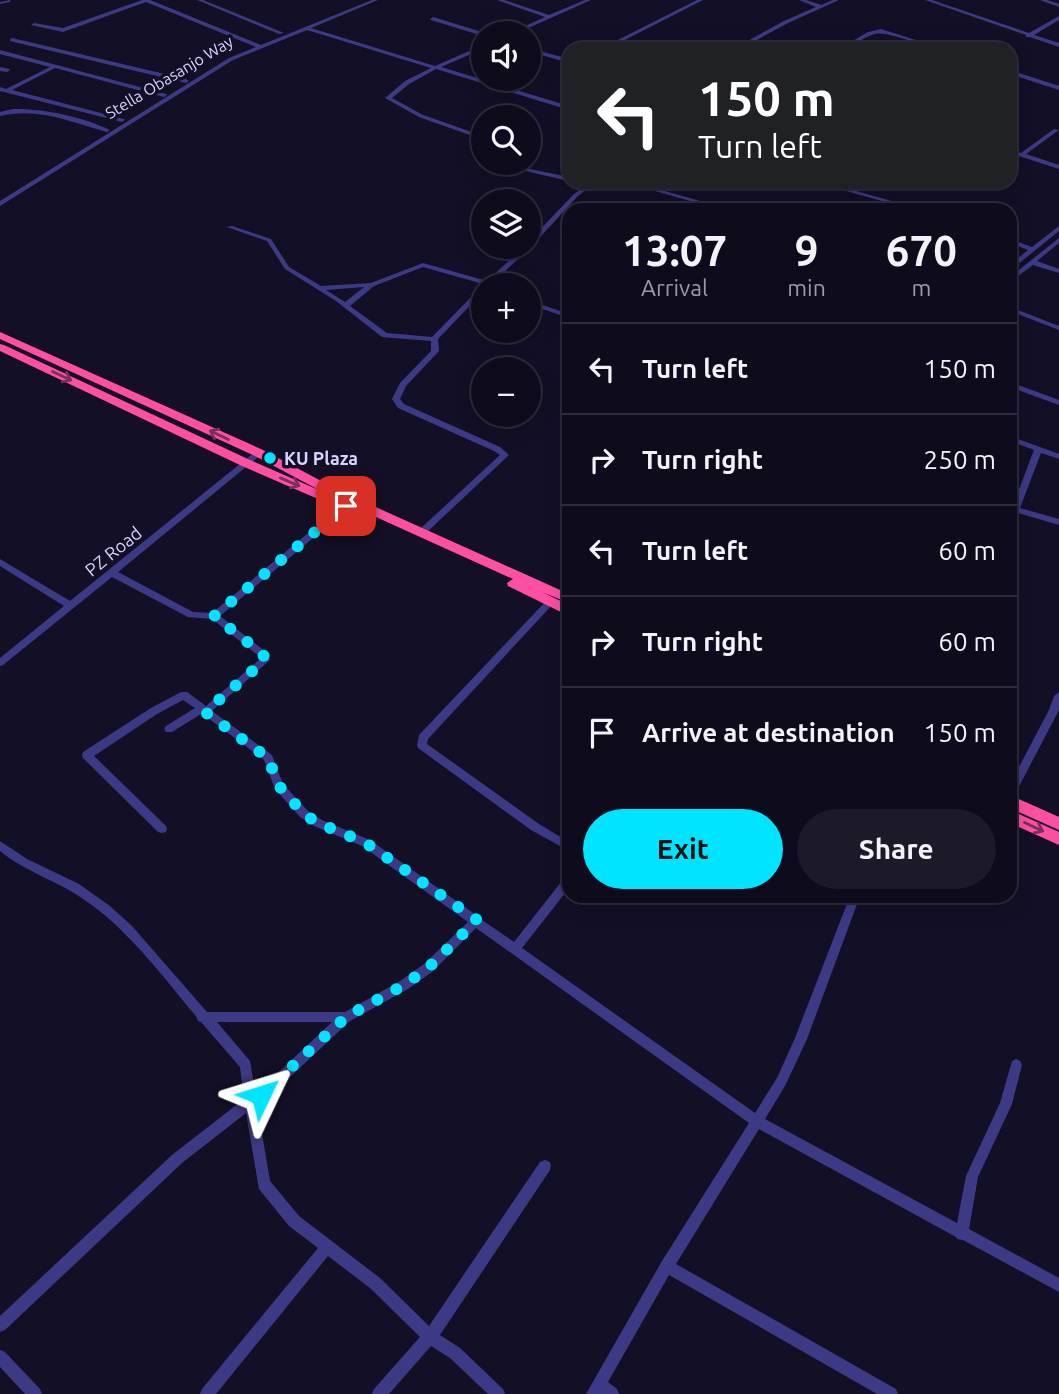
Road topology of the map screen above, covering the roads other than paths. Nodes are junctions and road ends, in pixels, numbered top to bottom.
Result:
1 (146, 0) edge
2 (199, 0) edge
3 (362, 0) edge
4 (376, 0) edge
5 (499, 0) edge
6 (589, 0) edge
7 (701, 0) edge
8 (801, 0) edge
9 (837, 0) edge
10 (927, 0) edge
11 (1042, 0) edge
12 (8, 1) edge
13 (0, 3) edge
14 (1059, 6) edge
15 (821, 7) junction
16 (549, 17) junction
17 (1059, 18) edge
18 (433, 19) dead end
19 (540, 21) edge
20 (34, 25) dead end
21 (305, 28) junction
22 (471, 30) edge
23 (281, 33) junction
24 (1028, 36) junction
25 (12, 40) dead end
26 (617, 42) edge
27 (750, 42) edge
28 (854, 42) edge
29 (916, 42) edge
30 (257, 45) junction
31 (1059, 45) edge
32 (0, 52) edge
33 (471, 52) edge
34 (541, 52) edge
35 (562, 59) edge
36 (53, 66) junction
37 (437, 68) junction
38 (1017, 74) edge
39 (186, 81) junction
40 (1059, 88) edge
41 (3, 90) edge
42 (164, 95) junction
43 (562, 106) edge
44 (0, 114) edge
45 (122, 120) junction
46 (107, 130) junction
47 (1056, 130) dead end
48 (471, 134) edge
49 (1017, 154) edge
50 (1021, 155) junction
51 (1059, 167) edge
52 (541, 173) edge
53 (562, 178) edge
54 (586, 189) edge
55 (652, 189) edge
56 (843, 189) edge
57 (0, 202) edge
58 (568, 203) edge
59 (703, 203) edge
60 (895, 203) edge
61 (562, 210) edge
62 (230, 227) dead end
63 (1059, 228) edge
64 (541, 232) edge
65 (1059, 240) edge
66 (1017, 243) edge
67 (1033, 249) junction
68 (514, 259) edge
69 (1017, 262) edge
70 (1032, 262) junction
71 (1059, 271) edge
72 (500, 273) edge
73 (1017, 274) edge
74 (471, 281) edge
75 (372, 285) junction
76 (320, 288) junction
77 (471, 301) edge
78 (345, 306) junction
79 (541, 306) edge
80 (1017, 312) edge
81 (562, 314) edge
82 (1059, 328) edge
83 (0, 335) edge
84 (434, 339) junction
85 (0, 347) edge
86 (1017, 387) edge
87 (1059, 403) edge
88 (1017, 441) edge
89 (1038, 449) junction
90 (259, 453) junction
91 (1059, 457) edge
92 (246, 463) junction
93 (346, 506) junction
94 (1017, 506) edge
95 (1017, 509) edge
96 (1059, 522) edge
97 (423, 531) junction
98 (0, 562) edge
99 (111, 572) junction
100 (562, 596) edge
101 (550, 602) junction
102 (71, 606) junction
103 (562, 608) edge
104 (214, 616) junction
105 (0, 663) edge
106 (1059, 696) edge
107 (203, 711) junction
108 (169, 729) dead end
109 (1017, 780) edge
110 (1017, 804) edge
111 (1017, 819) edge
112 (1059, 824) edge
113 (162, 829) dead end
114 (1059, 839) edge
115 (562, 843) edge
116 (0, 845) edge
117 (562, 889) edge
118 (852, 903) edge
119 (477, 920) junction
120 (515, 949) junction
121 (202, 1017) junction
122 (346, 1017) junction
123 (1016, 1065) dead end
124 (250, 1102) junction
125 (756, 1121) junction
126 (545, 1166) dead end
127 (962, 1234) junction
128 (327, 1247) junction
129 (667, 1266) junction
130 (1059, 1284) edge
131 (0, 1325) edge
132 (430, 1338) junction
133 (0, 1357) edge
134 (596, 1389) edge
135 (35, 1394) edge
136 (207, 1394) edge
137 (379, 1394) edge
138 (498, 1394) edge
139 (612, 1394) edge
140 (891, 1394) edge

1 - 20 street
1 - 30 street
2 - 23 street
3 - 23 street, Stella Obasanjo Way
4 - 21 street
5 - 16 street
6 - 16 street
7 - 26 street
8 - 15 street
9 - 15 street
10 - 24 street
11 - 14 street
12 - 13 street
15 - 27 street
16 - 19 street
17 - 24 street
18 - 22 street
21 - 30 street
21 - 37 street
23 - 30 street, Stella Obasanjo Way
24 - 31 street
25 - 39 street
28 - 29 street
30 - 39 street, Stella Obasanjo Way
30 - 57 street
32 - 36 street
33 - 37 street
34 - 35 street
36 - 41 street
36 - 42 street
37 - 43 street
37 - 48 street
38 - 40 street
39 - 42 street, Stella Obasanjo Way
41 - 45 street
42 - 45 street, Stella Obasanjo Way
44 - 46 street
45 - 46 street, Stella Obasanjo Way
46 - 57 street, Stella Obasanjo Way
47 - 50 street
49 - 50 street
50 - 51 street
52 - 53 street
54 - 58 street
55 - 59 street
56 - 60 street
61 - 64 street
62 - 76 street
63 - 67 street
65 - 70 street
66 - 67 street
67 - 69 street
68 - 72 street
70 - 71 street
70 - 73 street
74 - 75 street
75 - 76 street
75 - 78 street
76 - 78 street
77 - 84 street
78 - 84 street
79 - 81 street
80 - 82 street
90 -> 83 highway
84 - 97 street
85 -> 92 highway
86 - 87 street
88 - 89 street
89 - 91 street
89 - 94 street
90 - 92 street, PZ Road
90 - 97 highway
92 -> 93 highway
92 - 99 street, PZ Road
93 - 101 highway
93 - 104 street
95 - 96 street
97 - 100 highway
98 - 102 street
99 - 102 street, PZ Road
99 - 104 street
101 - 103 highway
101 - 115 street
102 - 105 street, PZ Road
104 - 107 street
106 - 109 street
107 - 108 street
107 - 113 street
107 - 119 street
110 - 112 highway
111 -> 114 highway
116 - 121 street
117 - 120 street
118 - 125 street
119 - 120 street
119 - 122 street
120 - 125 street
121 - 122 street
121 - 124 street
122 - 124 street
123 - 127 street
124 - 128 street
124 - 131 street
125 - 127 street
125 - 129 street
126 - 132 street
127 - 130 street
128 - 132 street
128 - 136 street
129 - 134 street
129 - 140 street
132 - 137 street
132 - 138 street
133 - 135 street
134 - 139 street

